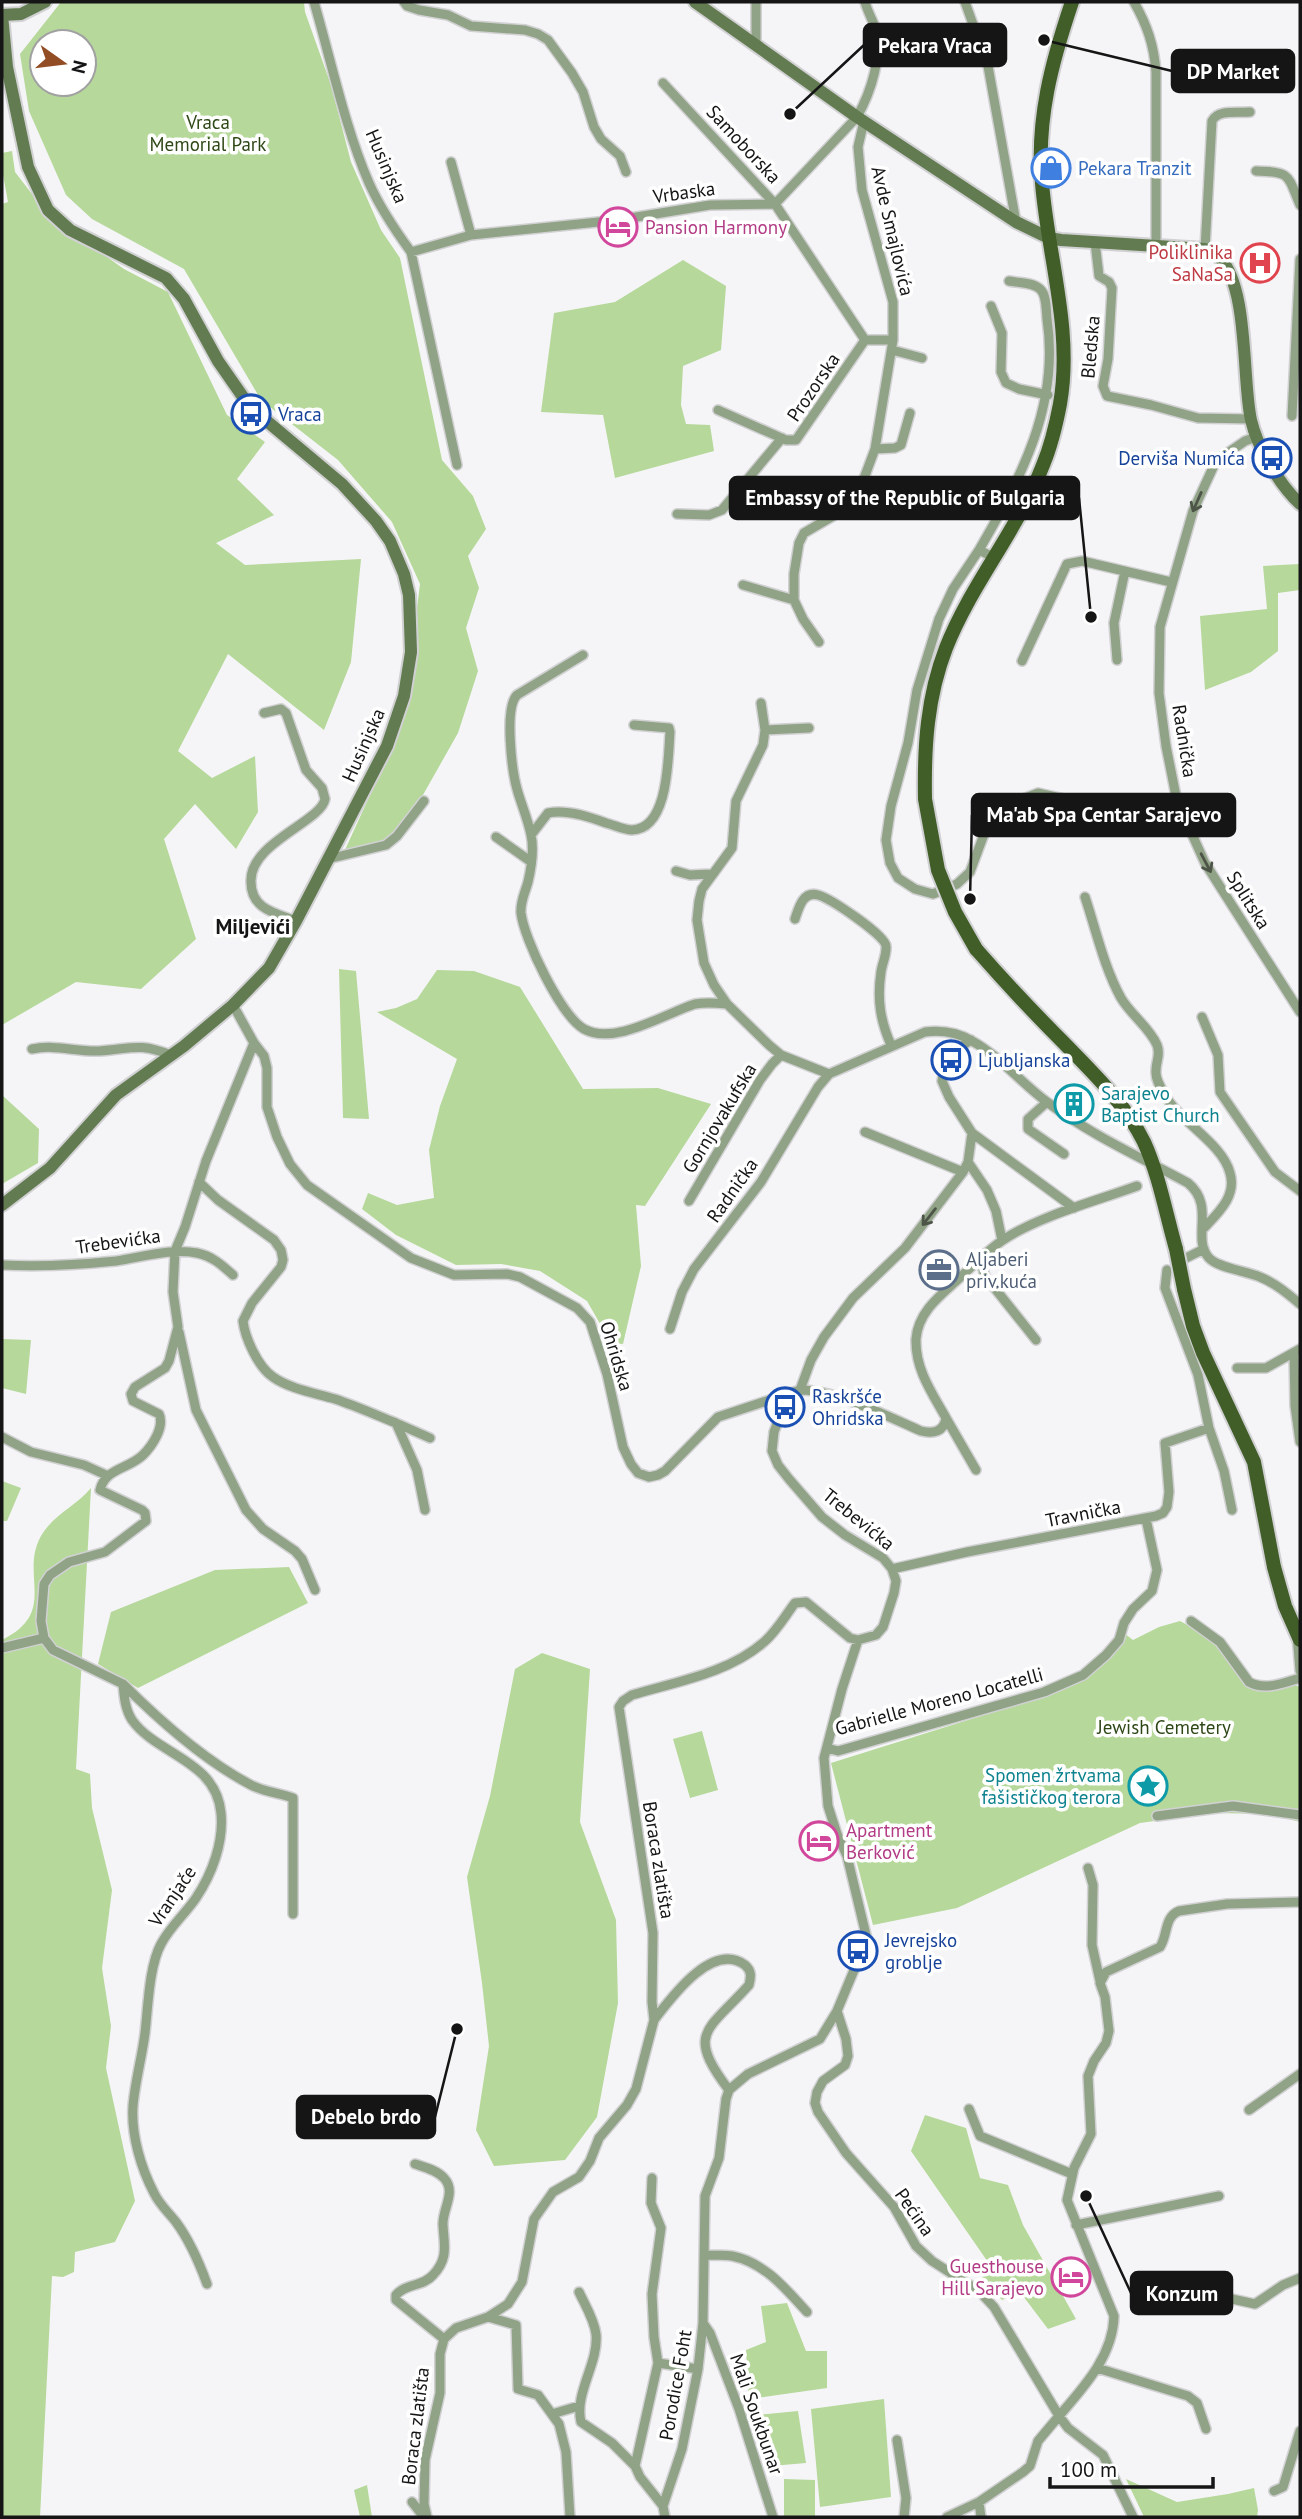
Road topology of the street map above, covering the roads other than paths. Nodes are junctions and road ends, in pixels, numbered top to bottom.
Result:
1 (45, 2) edge
2 (314, 2) edge
3 (404, 2) edge
4 (695, 2) edge
5 (756, 2) edge
6 (864, 2) edge
7 (965, 2) edge
8 (1072, 2) edge
9 (1134, 2) edge
10 (2, 15) edge
11 (757, 44) junction
12 (663, 83) dead end
13 (1250, 112) dead end
14 (861, 119) junction
15 (451, 162) dead end
16 (1256, 170) dead end
17 (626, 172) dead end
18 (775, 204) junction
19 (1300, 205) edge
20 (1016, 222) junction
21 (471, 235) junction
22 (1049, 238) junction
23 (1095, 242) junction
24 (1156, 245) junction
25 (1205, 249) junction
26 (411, 252) junction
27 (1300, 259) edge
28 (1009, 281) dead end
29 (991, 306) dead end
30 (865, 340) junction
31 (892, 345) junction
32 (922, 358) dead end
33 (1048, 395) junction
34 (718, 410) dead end
35 (910, 413) dead end
36 (1292, 416) dead end
37 (1251, 419) junction
38 (1256, 437) junction
39 (782, 438) junction
40 (875, 449) junction
41 (457, 465) dead end
42 (1300, 504) edge
43 (677, 514) dead end
44 (979, 550) junction
45 (993, 557) junction
46 (1125, 571) junction
47 (1171, 582) junction
48 (743, 584) dead end
49 (794, 600) junction
50 (819, 642) dead end
51 (583, 655) dead end
52 (1117, 660) dead end
53 (1022, 661) dead end
54 (761, 703) dead end
55 (264, 713) dead end
56 (634, 725) dead end
57 (809, 729) dead end
58 (765, 730) junction
59 (424, 801) dead end
60 (1177, 801) junction
61 (531, 835) junction
62 (496, 837) dead end
63 (328, 859) junction
64 (530, 862) junction
65 (676, 871) dead end
66 (711, 874) junction
67 (1086, 897) dead end
68 (794, 919) dead end
69 (296, 921) junction
70 (727, 1004) junction
71 (233, 1005) junction
72 (1300, 1012) edge
73 (1202, 1017) dead end
74 (971, 1040) junction
75 (254, 1043) junction
76 (891, 1045) junction
77 (32, 1049) dead end
78 (171, 1055) junction
79 (781, 1055) junction
80 (830, 1074) junction
81 (1047, 1102) junction
82 (865, 1132) dead end
83 (972, 1133) junction
84 (1064, 1154) dead end
85 (968, 1162) junction
86 (1153, 1165) junction
87 (963, 1172) junction
88 (199, 1182) junction
89 (1137, 1186) dead end
90 (1300, 1191) edge
91 (689, 1201) dead end
92 (2, 1205) edge
93 (1074, 1208) junction
94 (1204, 1228) junction
95 (1002, 1240) junction
96 (993, 1248) junction
97 (1204, 1250) junction
98 (175, 1251) junction
99 (1181, 1254) junction
100 (2, 1265) edge
101 (1167, 1270) dead end
102 (233, 1275) dead end
103 (1300, 1304) edge
104 (178, 1327) junction
105 (670, 1329) dead end
106 (1036, 1340) dead end
107 (1297, 1351) edge
108 (1237, 1368) dead end
109 (800, 1390) junction
110 (946, 1418) junction
111 (396, 1423) junction
112 (1209, 1428) junction
113 (2, 1437) edge
114 (430, 1438) dead end
115 (1300, 1442) edge
116 (976, 1470) dead end
117 (106, 1475) junction
118 (425, 1510) dead end
119 (1232, 1510) dead end
120 (1146, 1519) junction
121 (892, 1569) junction
122 (314, 1590) dead end
123 (1191, 1621) dead end
124 (1299, 1637) edge
125 (44, 1638) junction
126 (858, 1640) junction
127 (2, 1648) edge
128 (1300, 1671) edge
129 (1300, 1678) edge
130 (123, 1684) junction
131 (827, 1748) junction
132 (1300, 1815) edge
133 (1157, 1816) dead end
134 (1088, 1868) dead end
135 (1300, 1902) edge
136 (293, 1914) dead end
137 (1100, 1983) junction
138 (837, 2011) junction
139 (654, 2020) junction
140 (1300, 2074) edge
141 (729, 2090) junction
142 (969, 2109) dead end
143 (1249, 2110) dead end
144 (415, 2164) dead end
145 (1072, 2174) junction
146 (652, 2178) dead end
147 (1219, 2196) dead end
148 (1076, 2225) junction
149 (704, 2255) junction
150 (1300, 2278) edge
151 (207, 2284) dead end
152 (1173, 2286) dead end
153 (579, 2292) dead end
154 (807, 2312) dead end
155 (488, 2317) junction
156 (703, 2323) junction
157 (444, 2339) junction
158 (658, 2363) junction
159 (1097, 2368) junction
160 (698, 2370) junction
161 (579, 2406) junction
162 (552, 2414) junction
163 (1059, 2416) junction
164 (1206, 2429) dead end
165 (1300, 2431) edge
166 (897, 2440) dead end
167 (635, 2466) junction
168 (1274, 2491) dead end
169 (412, 2502) dead end
170 (979, 2502) junction
171 (663, 2506) junction
172 (426, 2517) edge
173 (570, 2517) edge
174 (664, 2517) edge
175 (773, 2517) edge
176 (904, 2517) edge
177 (947, 2517) edge
178 (981, 2517) edge
179 (1133, 2517) edge

1 - 10 main road
2 - 26 street, Husinjska
3 - 17 street
4 - 11 main road
5 - 11 street
6 - 14 street
7 - 20 street
8 - 22 main road
9 - 24 street
10 - 63 main road, Husinjska
11 - 14 main road
12 - 18 street, Samoborska
13 - 25 street
14 - 18 street, Samoborska
14 - 20 main road
14 - 31 street, Avde Smajlovića
15 - 21 street
16 - 19 street
18 - 21 street, Vrbaska
18 - 30 street
20 - 22 main road
21 - 26 street, Vrbaska
22 - 23 main road
22 - 45 main road
23 - 24 main road
23 - 37 street, Bledska
24 - 25 main road
25 - 37 main road
26 - 41 street, Husinjska
27 - 36 street
28 - 33 street
29 - 33 street
30 - 31 street
30 - 39 street, Prozorska
31 - 32 street
31 - 40 street, Avde Smajlovića
33 - 44 street
34 - 39 street, Prozorska
35 - 40 street
37 - 38 main road
38 - 42 main road
38 -> 47 street, Radnička
39 - 43 street, Prozorska
40 - 49 street, Avde Smajlovića
44 - 45 street
44 - 60 street, Radnička
45 - 86 main road, bridge
46 - 47 street
46 - 52 street
46 - 53 street
47 - 60 street, Radnička
48 - 49 street
49 - 50 street
51 - 61 street
54 - 58 street, Gornjovakufska
55 - 69 street
56 - 61 street
57 - 58 street
58 - 66 street, Gornjovakufska
59 - 63 street
60 -> 72 street, Splitska
61 - 64 street
62 - 64 street
63 - 69 main road, Husinjska
64 - 70 street
65 - 66 street
66 - 70 street, Gornjovakufska
67 - 94 street
68 - 76 street
69 - 71 main road, Husinjska
70 - 79 street, Gornjovakufska
71 - 75 street, Ohridska
71 - 78 main road, Husinjska
73 - 90 street
74 - 76 street
74 - 81 street
74 - 83 street
75 - 88 street
75 - 109 street, Ohridska
76 - 80 street
77 - 78 street
78 - 92 main road, Husinjska
79 - 80 street, Gornjovakufska
79 - 91 street, Gornjovakufska
80 - 105 street, Radnička
81 - 84 street
81 - 86 street
82 - 87 street
83 - 85 street, Trebevićka
83 - 93 street
85 - 87 street, Trebevićka
85 - 95 street
86 - 94 street
86 - 99 main road
87 -> 109 street, Trebevićka
88 - 98 street
88 - 111 street
89 - 93 street
93 - 95 street
94 - 97 street
95 - 96 street
96 - 106 street
96 - 110 street
97 - 99 street
97 - 103 street
98 - 100 street, Trebevićka
98 - 102 street, Trebevićka
98 - 104 street
99 - 124 main road, bridge
101 - 112 street
104 - 117 street
104 - 122 street
107 - 108 street
107 - 115 street
109 - 110 street
109 - 121 street, Trebevićka
110 - 116 street
111 - 114 street
111 - 118 street
112 - 119 street
112 - 120 street, Travnička
113 - 117 street
117 - 125 street
120 - 121 street, Travnička
120 - 131 street, Gabrielle Moreno Locatelli
121 - 126 street, Trebevićka
123 - 129 street
124 - 128 street
125 - 127 street
125 - 130 street
126 - 131 street
126 - 139 street, Boraca zlatišta
130 - 136 street
130 - 151 street, Vranjače
131 - 138 street
132 - 133 street
134 - 137 street
135 - 137 street
137 - 145 street
138 - 141 street
138 - 163 street, Pećina
139 - 141 street, Boraca zlatišta
139 - 155 street, Boraca zlatišta
140 - 143 street
141 - 149 street, Porodice Foht
142 - 145 street
144 - 157 street
145 - 148 street
146 - 158 street
147 - 148 street
148 - 159 street
149 - 154 street
149 - 156 street, Porodice Foht
150 - 152 street
153 - 161 street
155 - 157 street, Boraca zlatišta
155 - 162 street
156 - 160 street, Porodice Foht
156 - 175 street, Mali Soukbunar
157 - 172 street, Boraca zlatišta
158 - 160 street
158 - 167 street
159 - 163 street
159 - 164 street
160 - 171 street, Porodice Foht
161 - 162 street
161 - 167 street
162 - 173 street
163 - 170 street
163 - 179 street
165 - 168 street
166 - 176 street
167 - 171 street
169 - 172 street, Boraca zlatišta
170 - 177 street
170 - 178 street
171 - 174 street, Porodice Foht

